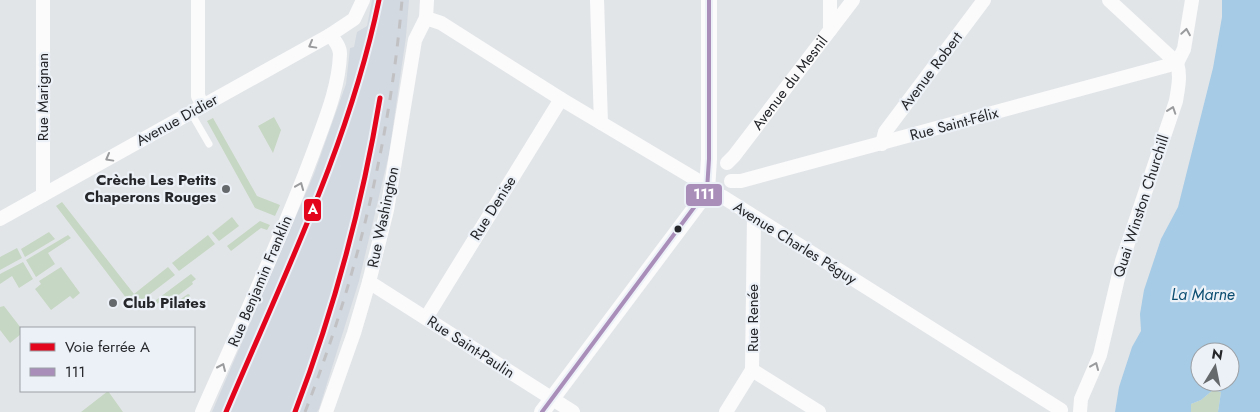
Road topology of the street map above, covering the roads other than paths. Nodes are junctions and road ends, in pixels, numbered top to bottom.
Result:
1 (43, 0) edge
2 (198, 0) edge
3 (363, 0) edge
4 (427, 0) edge
5 (435, 0) edge
6 (597, 0) edge
7 (708, 0) edge
8 (830, 0) edge
9 (853, 0) edge
10 (984, 0) edge
11 (1109, 0) edge
12 (1192, 0) edge
13 (426, 18) junction
14 (830, 30) junction
15 (330, 35) junction
16 (1177, 63) junction
17 (561, 100) junction
18 (197, 110) junction
19 (602, 124) junction
20 (209, 144) dead end
21 (882, 144) junction
22 (709, 159) junction
23 (727, 163) junction
24 (731, 181) junction
25 (707, 190) junction
26 (44, 195) junction
27 (723, 197) junction
28 (754, 217) junction
29 (0, 219) edge
30 (369, 282) junction
31 (426, 318) junction
32 (752, 370) junction
33 (552, 398) junction
34 (1081, 405) edge
35 (1060, 411) edge
36 (202, 412) edge
37 (326, 412) edge
38 (542, 412) edge
39 (573, 412) edge
40 (726, 412) edge
41 (819, 412) edge

1 - 26 street, Rue Marignan
2 - 18 street
3 - 15 street, Avenue Didier
4 - 13 street
5 - 13 street, Rue Washington
6 - 19 street
7 - 22 street
8 - 14 street
9 - 14 street, Avenue du Mesnil
10 - 21 street, Avenue Robert
11 - 16 street
16 -> 12 street, Quai Winston Churchill
13 - 17 street, Avenue Charles Péguy
13 - 30 street, Rue Washington
14 - 23 street, Avenue du Mesnil
15 -> 18 street, Avenue Didier
36 -> 15 street, Rue Benjamin Franklin
16 - 21 street, Rue Saint-Félix
34 -> 16 street, Quai Winston Churchill
17 - 19 street, Avenue Charles Péguy
17 - 31 street, Rue Denise
18 - 20 lane
18 -> 26 street, Avenue Didier
19 - 25 street, Avenue Charles Péguy
21 - 24 street, Rue Saint-Félix
22 - 23 street
22 - 25 street
23 - 24 street
24 - 27 street
25 - 27 street, Avenue Charles Péguy
25 - 33 street
26 - 29 street, Avenue Didier
27 - 28 street, Avenue Charles Péguy
28 - 32 street, Rue Renée
28 - 35 street, Avenue Charles Péguy
30 - 31 street, Rue Saint-Paulin
30 - 37 street, Rue Washington
31 - 33 street, Rue Saint-Paulin
32 - 40 street
32 - 41 street, Rue Renée
33 - 38 street
33 - 39 street, Rue Saint-Paulin
34 - 35 street

